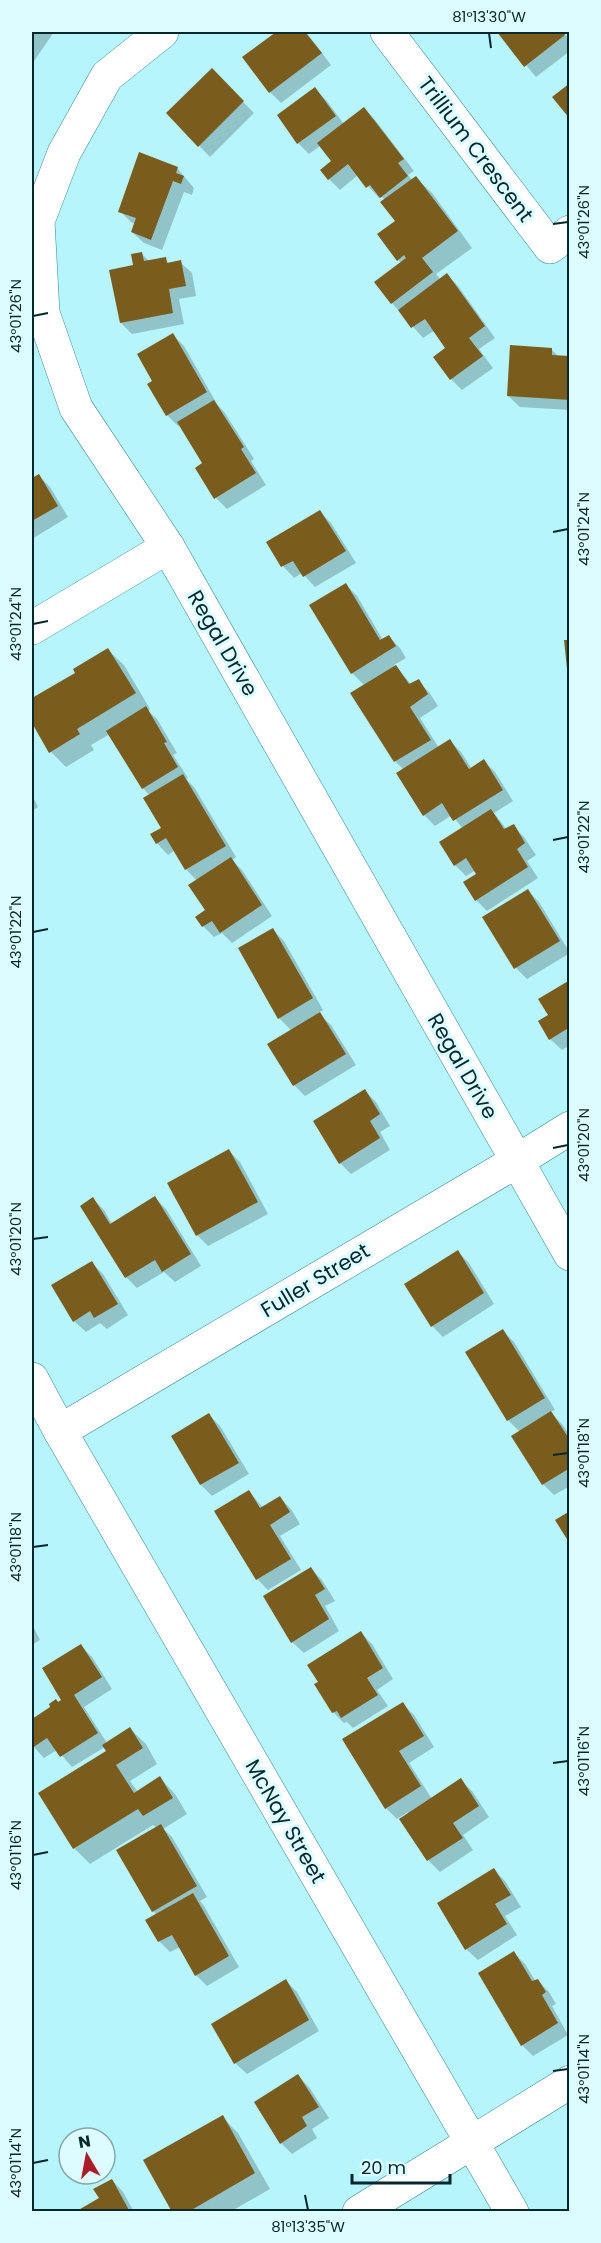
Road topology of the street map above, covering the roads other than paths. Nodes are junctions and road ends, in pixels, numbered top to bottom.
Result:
1 (162, 32) edge
2 (387, 32) edge
3 (570, 232) edge
4 (168, 547) junction
5 (32, 628) edge
6 (570, 1128) edge
7 (517, 1161) junction
8 (570, 1254) edge
9 (32, 1378) edge
10 (60, 1431) junction
11 (570, 2082) edge
12 (472, 2143) junction
13 (359, 2211) edge
14 (512, 2211) edge

1 - 4 street, Regal Drive
2 - 3 street, Trillium Crescent
4 - 5 street
4 - 7 street, Regal Drive
6 - 7 street, Fuller Street
7 - 8 street, Regal Drive
7 - 10 street, Fuller Street
9 - 10 street, McNay Street
10 - 12 street, McNay Street
11 - 12 street
12 - 13 street
12 - 14 street, McNay Street

